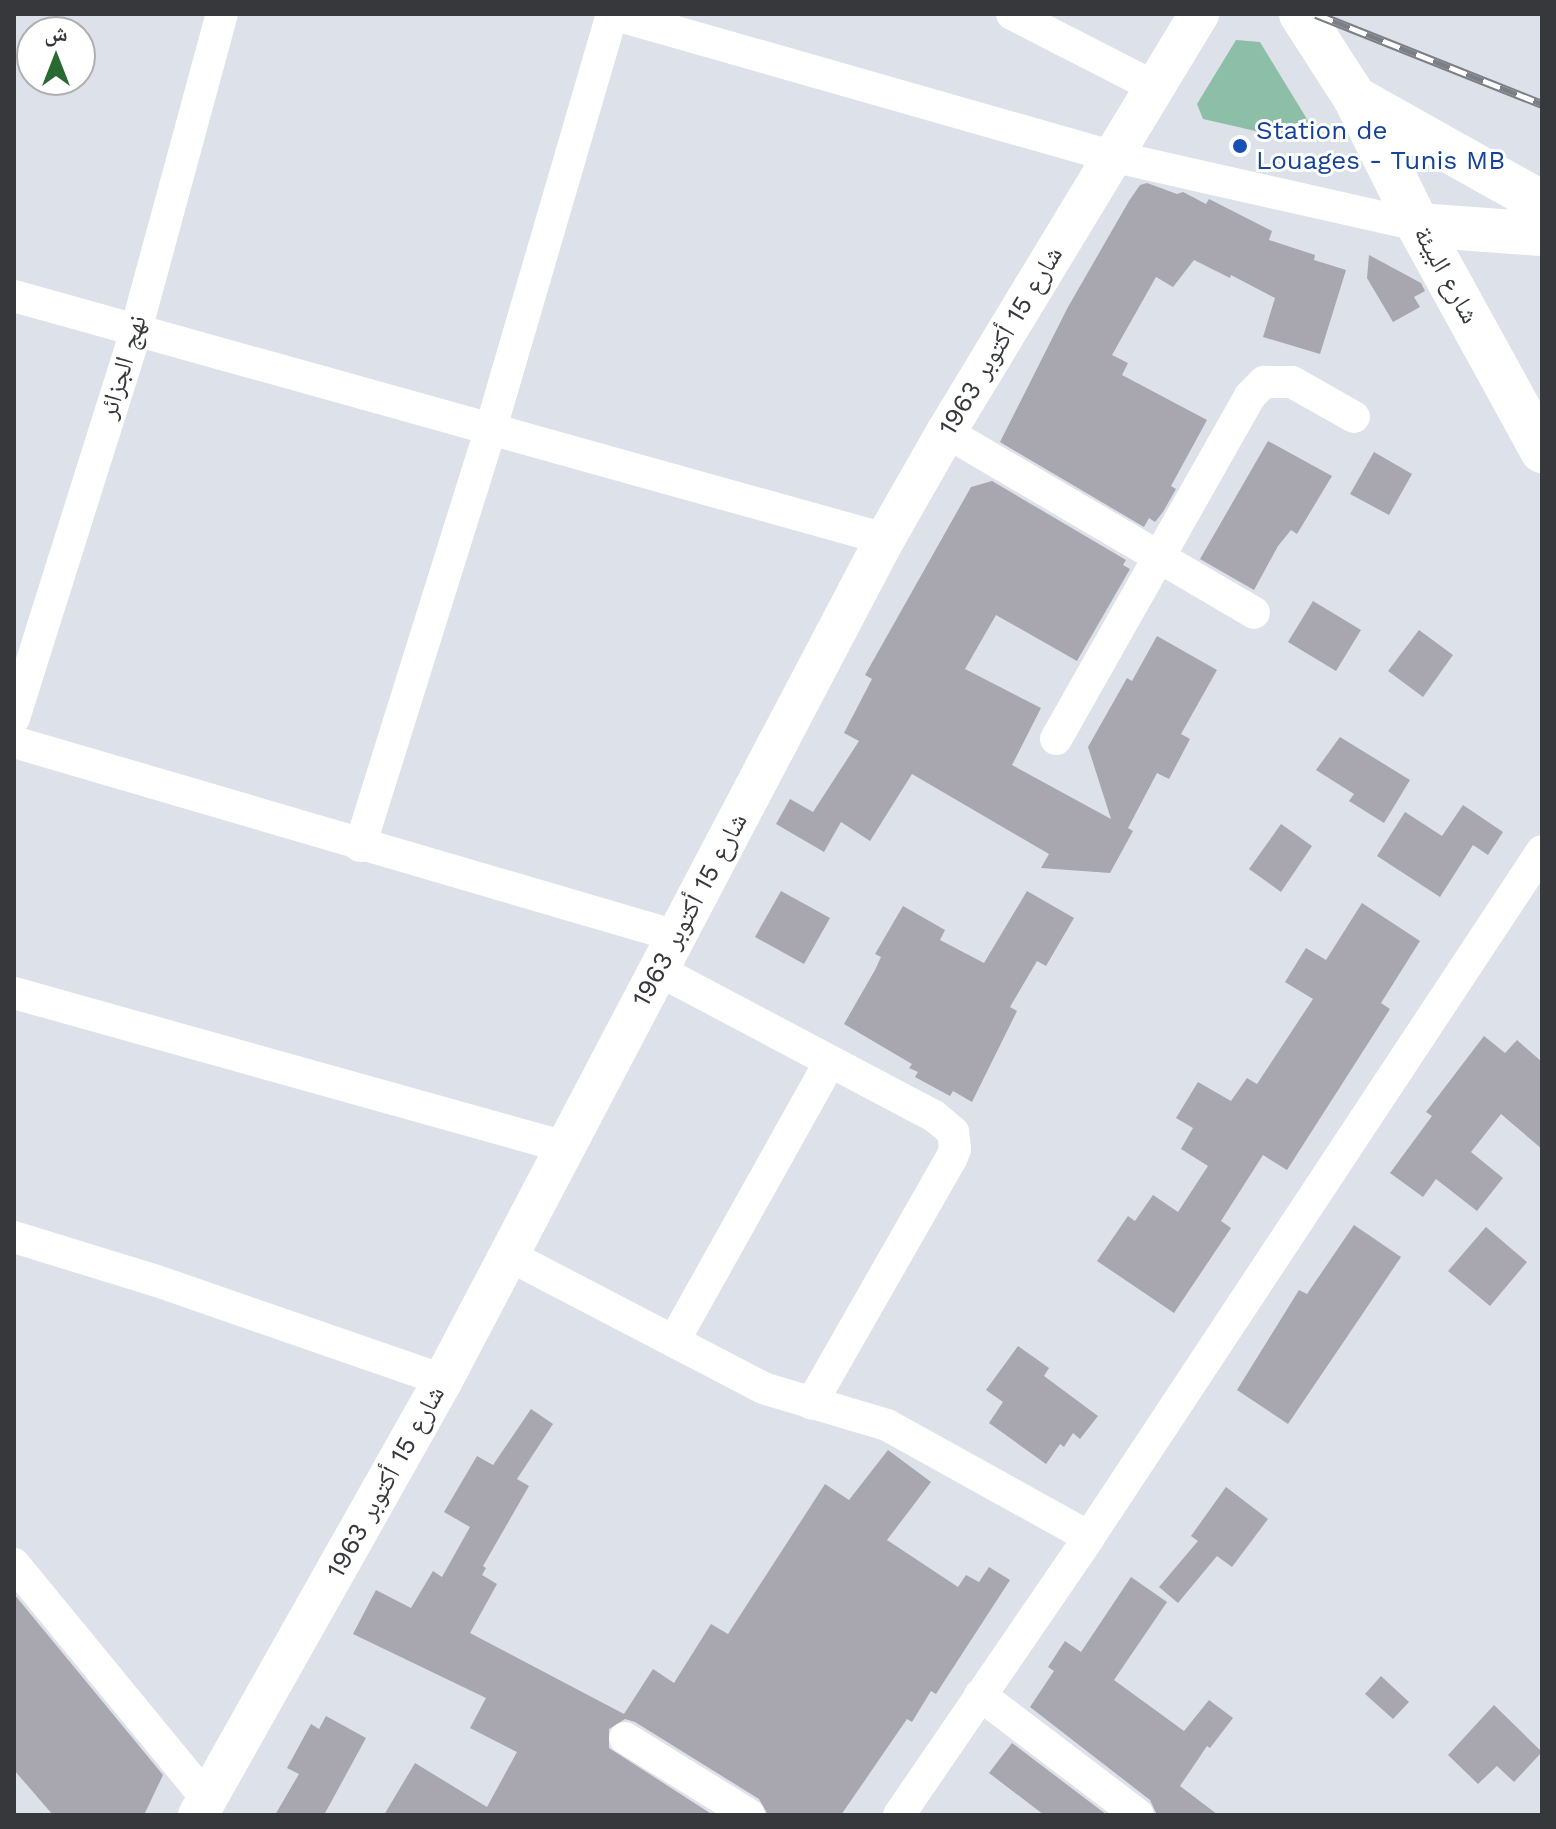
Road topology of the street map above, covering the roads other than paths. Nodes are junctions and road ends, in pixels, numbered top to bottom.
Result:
1 (222, 14) edge
2 (613, 14) edge
3 (1012, 14) edge
4 (1199, 14) edge
5 (1301, 14) edge
6 (1153, 86) junction
7 (1355, 98) junction
8 (1111, 156) junction
9 (1542, 203) edge
10 (1418, 225) junction
11 (1542, 234) edge
12 (14, 296) edge
13 (136, 330) junction
14 (1354, 417) dead end
15 (491, 428) junction
16 (946, 432) junction
17 (1542, 451) edge
18 (885, 539) junction
19 (1160, 558) junction
20 (1254, 613) dead end
21 (14, 718) edge
22 (1056, 739) dead end
23 (14, 742) edge
24 (360, 846) junction
25 (1542, 851) edge
26 (667, 953) junction
27 (14, 993) edge
28 (830, 1062) junction
29 (565, 1147) junction
30 (14, 1237) edge
31 (508, 1255) junction
32 (675, 1339) junction
33 (443, 1380) junction
34 (811, 1404) junction
35 (1089, 1537) junction
36 (14, 1564) edge
37 (980, 1695) junction
38 (625, 1738) dead end
39 (202, 1807) edge
40 (749, 1815) edge
41 (899, 1815) edge
42 (1138, 1815) edge

1 - 13 street, نهج الجزائر
2 - 8 street
2 - 15 street
3 - 6 street
4 - 6 street, شارع 15 أكتوبر 1963
5 - 7 main road, شارع البيئة
6 - 8 street, شارع 15 أكتوبر 1963
7 - 9 main road, شارع البيئة
7 - 10 main road, شارع البيئة
8 - 10 street
8 - 16 street, شارع 15 أكتوبر 1963
10 - 11 main road
10 - 17 main road, شارع البيئة
12 - 13 street
13 - 15 street
13 - 21 street, نهج الجزائر
14 - 19 street
15 - 18 street
15 - 24 street
16 - 18 street, شارع 15 أكتوبر 1963
16 - 19 street
18 - 26 street, شارع 15 أكتوبر 1963
19 - 20 street
19 - 22 street
23 - 24 street
24 - 26 street
25 - 35 street
26 - 28 street
26 - 29 street, شارع 15 أكتوبر 1963
27 - 29 street
28 - 32 street
28 - 34 street
29 - 31 street, شارع 15 أكتوبر 1963
30 - 33 street
31 - 32 street
31 - 33 street, شارع 15 أكتوبر 1963
32 - 34 street
33 - 39 street, شارع 15 أكتوبر 1963
34 - 35 street
35 - 37 street
36 - 39 street
37 - 41 street
37 - 42 street
38 - 40 street

